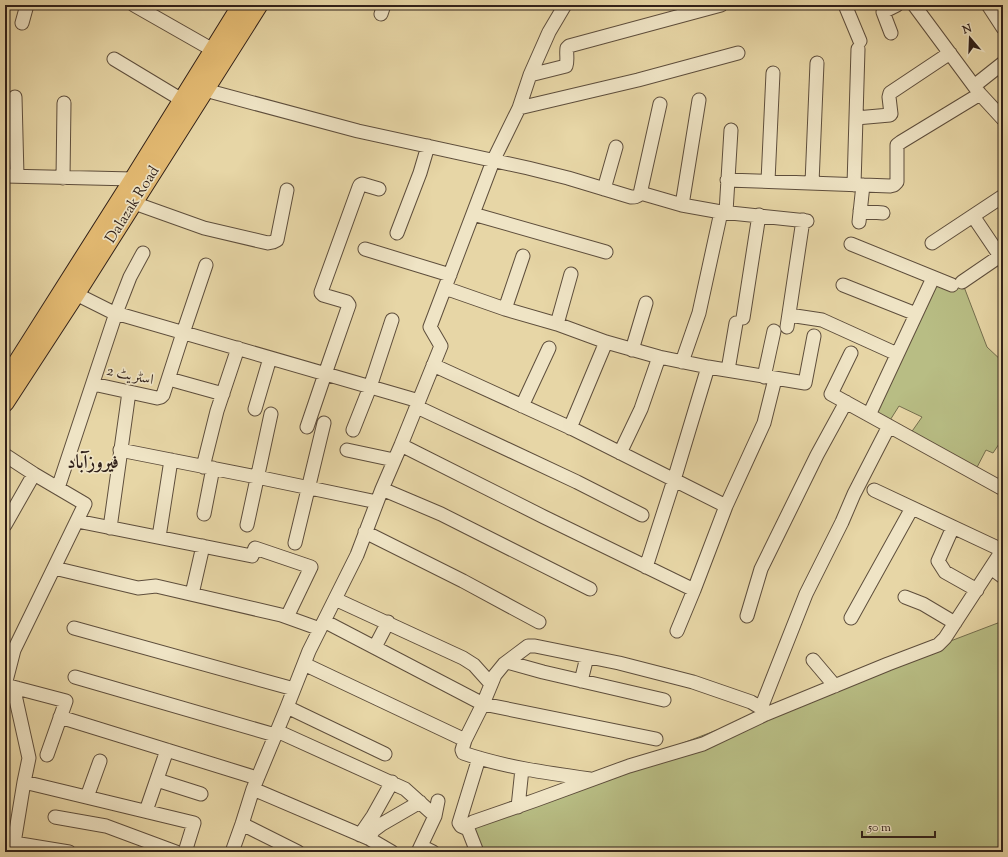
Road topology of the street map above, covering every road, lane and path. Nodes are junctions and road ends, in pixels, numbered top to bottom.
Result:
1 (27, 5) edge
2 (134, 5) edge
3 (241, 5) edge
4 (259, 5) edge
5 (565, 5) edge
6 (721, 5) edge
7 (845, 5) edge
8 (897, 5) edge
9 (914, 5) edge
10 (988, 5) edge
11 (22, 23) dead end
12 (1003, 28) edge
13 (891, 33) dead end
14 (213, 50) junction
15 (738, 53) dead end
16 (950, 54) junction
17 (114, 59) dead end
18 (817, 63) dead end
19 (1003, 63) edge
20 (774, 73) dead end
21 (530, 76) junction
22 (205, 90) junction
23 (977, 90) junction
24 (15, 97) dead end
25 (182, 100) junction
26 (699, 100) dead end
27 (64, 103) dead end
28 (660, 104) dead end
29 (519, 108) junction
30 (856, 118) junction
31 (1003, 119) edge
32 (731, 130) dead end
33 (428, 146) junction
34 (616, 147) dead end
35 (493, 161) junction
36 (11, 176) edge
37 (63, 178) junction
38 (133, 179) junction
39 (728, 180) junction
40 (768, 181) junction
41 (812, 183) junction
42 (858, 185) junction
43 (379, 189) dead end
44 (604, 189) junction
45 (287, 190) dead end
46 (640, 194) junction
47 (1003, 196) edge
48 (134, 203) junction
49 (682, 205) junction
50 (723, 212) junction
51 (883, 213) dead end
52 (473, 214) junction
53 (759, 215) junction
54 (973, 216) junction
55 (397, 234) dead end
56 (932, 243) dead end
57 (851, 244) dead end
58 (365, 249) dead end
59 (606, 252) dead end
60 (143, 253) dead end
61 (1001, 255) edge
62 (523, 256) dead end
63 (206, 266) dead end
64 (571, 274) dead end
65 (450, 275) junction
66 (933, 278) junction
67 (843, 285) dead end
68 (445, 288) junction
69 (69, 292) junction
70 (646, 302) dead end
71 (505, 309) junction
72 (116, 313) junction
73 (916, 314) junction
74 (392, 320) dead end
75 (557, 324) junction
76 (774, 331) dead end
77 (183, 333) junction
78 (814, 336) dead end
79 (606, 342) junction
80 (238, 348) junction
81 (549, 348) dead end
82 (632, 350) junction
83 (851, 353) dead end
84 (897, 354) junction
85 (659, 357) junction
86 (270, 358) junction
87 (682, 362) junction
88 (433, 365) junction
89 (708, 367) junction
90 (728, 370) junction
91 (325, 374) junction
92 (169, 378) junction
93 (769, 378) junction
94 (5, 381) edge
95 (93, 384) junction
96 (370, 387) junction
97 (129, 392) junction
98 (223, 394) junction
99 (846, 402) junction
100 (5, 403) edge
101 (418, 404) junction
102 (522, 406) junction
103 (255, 409) dead end
104 (271, 414) dead end
105 (869, 415) junction
106 (324, 423) dead end
107 (889, 426) junction
108 (307, 427) dead end
109 (570, 428) junction
110 (353, 430) dead end
111 (401, 445) junction
112 (120, 450) junction
113 (347, 450) dead end
114 (620, 453) junction
115 (5, 455) edge
116 (170, 460) junction
117 (394, 460) junction
118 (208, 467) junction
119 (34, 474) junction
120 (257, 477) junction
121 (674, 480) junction
122 (58, 488) junction
123 (308, 488) junction
124 (382, 489) junction
125 (1003, 489) edge
126 (874, 490) dead end
127 (377, 502) junction
128 (726, 506) junction
129 (912, 508) junction
130 (204, 514) dead end
131 (642, 515) dead end
132 (77, 521) junction
133 (5, 525) edge
134 (247, 525) dead end
135 (953, 527) junction
136 (110, 528) junction
137 (365, 532) junction
138 (159, 537) junction
139 (295, 543) dead end
140 (203, 546) junction
141 (1003, 549) edge
142 (646, 567) junction
143 (54, 568) junction
144 (991, 568) junction
145 (1003, 577) edge
146 (590, 589) dead end
147 (694, 590) junction
148 (977, 590) junction
149 (192, 594) junction
150 (905, 597) dead end
151 (335, 599) junction
152 (747, 616) dead end
153 (286, 617) junction
154 (851, 618) dead end
155 (388, 622) junction
156 (539, 622) dead end
157 (955, 623) junction
158 (322, 625) junction
159 (74, 628) dead end
160 (677, 631) dead end
161 (10, 647) edge
162 (374, 647) junction
163 (587, 657) junction
164 (813, 660) dead end
165 (507, 662) junction
166 (304, 664) junction
167 (76, 677) dead end
168 (581, 681) junction
169 (491, 684) junction
170 (9, 686) edge
171 (834, 686) junction
172 (294, 689) junction
173 (664, 700) dead end
174 (483, 704) junction
175 (287, 707) junction
176 (764, 710) junction
177 (60, 717) junction
178 (276, 733) junction
179 (656, 739) dead end
180 (465, 740) junction
181 (167, 750) junction
182 (385, 754) dead end
183 (47, 755) dead end
184 (479, 758) junction
185 (100, 761) dead end
186 (522, 769) junction
187 (157, 780) junction
188 (592, 780) junction
189 (24, 782) junction
190 (392, 782) junction
191 (255, 783) junction
192 (201, 794) dead end
193 (88, 797) junction
194 (438, 801) dead end
195 (420, 802) junction
196 (518, 807) junction
197 (146, 811) junction
198 (435, 816) junction
199 (55, 817) dead end
200 (242, 824) junction
201 (468, 829) junction
202 (364, 836) junction
203 (14, 847) edge
204 (420, 849) edge
205 (65, 852) edge
206 (176, 852) edge
207 (185, 852) edge
208 (232, 852) edge
209 (298, 852) edge
210 (392, 852) edge
211 (433, 852) edge
212 (477, 852) edge

1 - 11 street
2 - 14 street
3 - 14 main road, Dalazak Road
4 - 22 main road, Dalazak Road
5 - 21 street
6 - 21 street
7 - 30 street
8 - 13 street
9 - 16 street
10 - 12 street
14 - 25 main road, Dalazak Road
15 - 29 street
16 - 23 street
16 - 30 street
17 - 25 street
18 - 41 street
19 - 23 street
20 - 40 street
21 - 29 street
22 - 33 street
22 - 48 main road, Dalazak Road
23 - 31 street
23 - 42 street
24 - 36 street
25 - 38 main road, Dalazak Road
26 - 49 street
27 - 37 street
28 - 46 street
29 - 35 street
30 - 42 street
32 - 39 street
33 - 35 street
33 - 55 street
34 - 44 street
35 - 44 street
35 - 52 street
36 - 37 street
37 - 38 street
38 - 69 main road, Dalazak Road
39 - 40 street
39 - 50 street
40 - 41 street
41 - 42 street
42 - 51 street
43 - 91 street
44 - 46 street
45 - 48 street
46 - 49 street
47 - 54 street
48 - 69 main road, Dalazak Road
49 - 50 street
50 - 53 street
50 - 87 street
52 - 59 street
52 - 65 street
53 - 84 street
53 - 90 street
54 - 56 street
54 - 61 street
57 - 66 street
58 - 65 street
60 - 72 street
61 - 66 street
62 - 71 street
63 - 77 street
64 - 75 street
65 - 68 street
66 - 73 street
67 - 73 street
68 - 71 street
68 - 88 street
69 - 72 street
69 - 94 main road, Dalazak Road
69 - 100 main road, Dalazak Road
70 - 82 street
71 - 75 street
72 - 77 street
72 - 95 street
73 - 84 street
74 - 96 street
75 - 79 street
76 - 93 street
77 - 80 street
77 - 92 street
78 - 93 street
79 - 82 street
79 - 109 street
80 - 86 street
80 - 98 street
81 - 102 street
82 - 85 street
83 - 99 street
84 - 105 street
85 - 87 street
85 - 114 street
86 - 91 street
86 - 103 street
87 - 89 street
88 - 101 street
88 - 102 street
89 - 90 street
89 - 121 street
90 - 93 street
91 - 96 street
91 - 108 street
92 - 97 street, اسٹریٹ 2
92 - 98 street
93 - 128 street
95 - 97 street, اسٹریٹ 2
95 - 122 street
96 - 101 street
96 - 110 street
97 - 112 street
98 - 118 street
99 - 105 street
99 - 152 street
101 - 111 street
101 - 131 street
102 - 109 street
104 - 120 street
105 - 107 street
106 - 123 street
107 - 125 street
107 - 176 street
109 - 114 street
111 - 117 street
111 - 142 street
112 - 116 street
112 - 136 street
113 - 117 street
114 - 121 street
115 - 119 street
116 - 118 street
116 - 138 street
117 - 124 street
118 - 120 street
118 - 130 street
119 - 122 street
119 - 133 street
120 - 123 street
120 - 134 street
121 - 128 street
121 - 142 street
122 - 132 street
123 - 127 street
123 - 139 street
124 - 127 street
124 - 146 street
126 - 129 street
127 - 137 street
128 - 147 street
129 - 135 street
129 - 154 street
132 - 136 street
132 - 143 street
135 - 141 street
135 - 148 street
136 - 138 street
137 - 151 street
137 - 156 street
138 - 140 street
140 - 149 street
140 - 153 street
141 - 144 street
142 - 147 street
143 - 149 street
143 - 161 street
144 - 145 street
144 - 148 street
147 - 160 street
148 - 157 street
149 - 153 street
150 - 157 street
151 - 155 street
151 - 158 street
153 - 158 street
155 - 162 street
155 - 169 street
157 - 171 street
158 - 162 street
158 - 166 street
159 - 172 street
161 - 170 street
162 - 174 street
163 - 165 street
163 - 168 street
163 - 176 street
164 - 171 street
165 - 168 street
165 - 169 street
166 - 172 street
166 - 180 street
167 - 178 street
168 - 173 street
169 - 174 street
170 - 177 street
170 - 189 street
171 - 176 street
172 - 175 street
174 - 179 street
174 - 180 street
175 - 178 street
175 - 182 street
176 - 188 street
177 - 181 street
177 - 183 street
178 - 190 street
178 - 191 street
180 - 184 street
181 - 187 street
181 - 191 street
184 - 186 street
184 - 201 street
185 - 193 street
186 - 188 street
186 - 196 street
187 - 192 street
187 - 197 street
188 - 196 street
189 - 193 street
189 - 203 street
190 - 195 street
190 - 202 street
191 - 200 street
191 - 202 street
193 - 197 street
194 - 198 street
195 - 198 street
195 - 202 street
196 - 201 street
197 - 207 street
198 - 204 street
199 - 206 street
200 - 208 street
200 - 209 street
201 - 212 street
202 - 210 street
203 - 205 street
204 - 211 street

